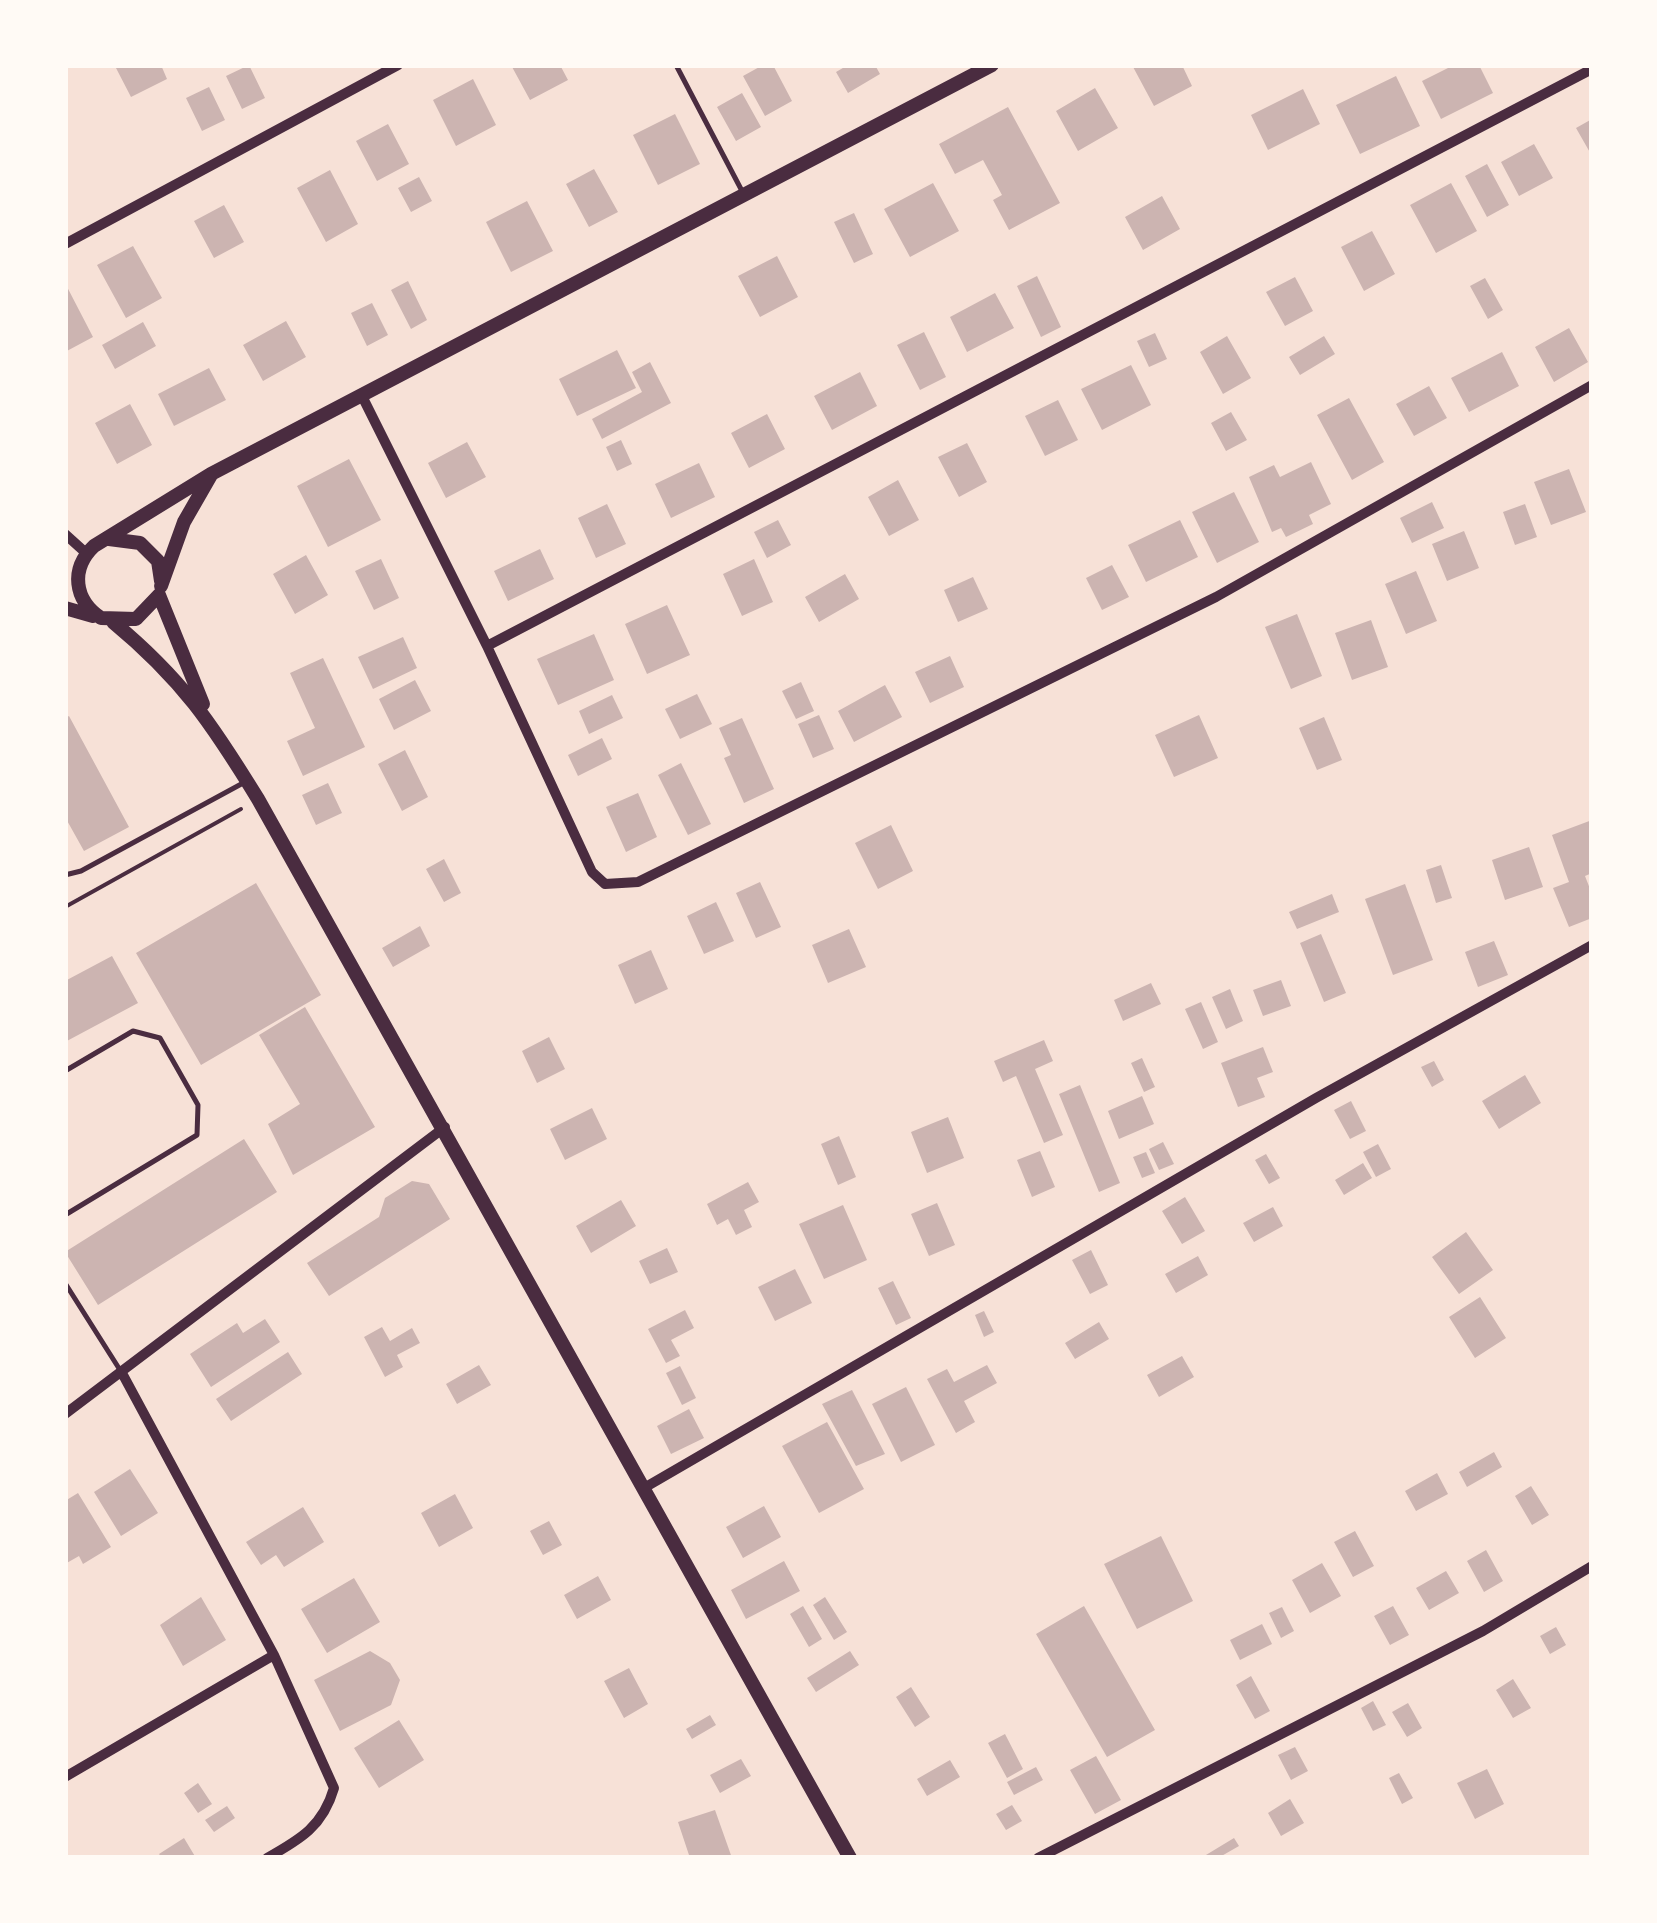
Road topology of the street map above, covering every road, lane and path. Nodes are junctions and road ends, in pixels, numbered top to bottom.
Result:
1 (398, 65) edge
2 (676, 65) edge
3 (992, 65) edge
4 (1592, 68) edge
5 (744, 194) junction
6 (65, 244) edge
7 (1592, 385) edge
8 (362, 396) junction
9 (211, 474) junction
10 (65, 534) edge
11 (103, 540) junction
12 (83, 558) junction
13 (65, 569) edge
14 (160, 591) junction
15 (65, 608) edge
16 (107, 620) junction
17 (487, 646) junction
18 (212, 723) junction
19 (248, 781) junction
20 (258, 799) junction
21 (65, 875) edge
22 (65, 908) edge
23 (1592, 944) edge
24 (65, 1071) edge
25 (445, 1127) junction
26 (65, 1215) edge
27 (65, 1283) edge
28 (122, 1372) junction
29 (65, 1414) edge
30 (644, 1488) junction
31 (1592, 1566) edge
32 (274, 1655) junction
33 (65, 1777) edge
34 (268, 1858) edge
35 (850, 1858) edge
36 (1038, 1858) edge

1 - 6 street
2 - 5 lane
3 - 5 main road
4 - 17 street
5 - 8 main road
7 - 17 street
8 - 9 main road
8 - 17 street
9 - 11 main road
9 - 14 main road
10 - 12 street
11 - 12 main road
11 - 14 main road
12 - 13 main road
12 - 16 main road
14 - 16 main road
14 - 18 main road
15 - 16 main road
16 - 18 main road
18 - 19 main road
19 - 20 main road
19 - 21 lane
20 - 22 path
20 - 25 main road
23 - 30 street
24 - 26 lane
25 - 28 street
25 - 30 main road
27 - 28 lane
28 - 29 street
28 - 32 street
30 - 35 main road
31 - 36 street
32 - 33 street
32 - 34 street

